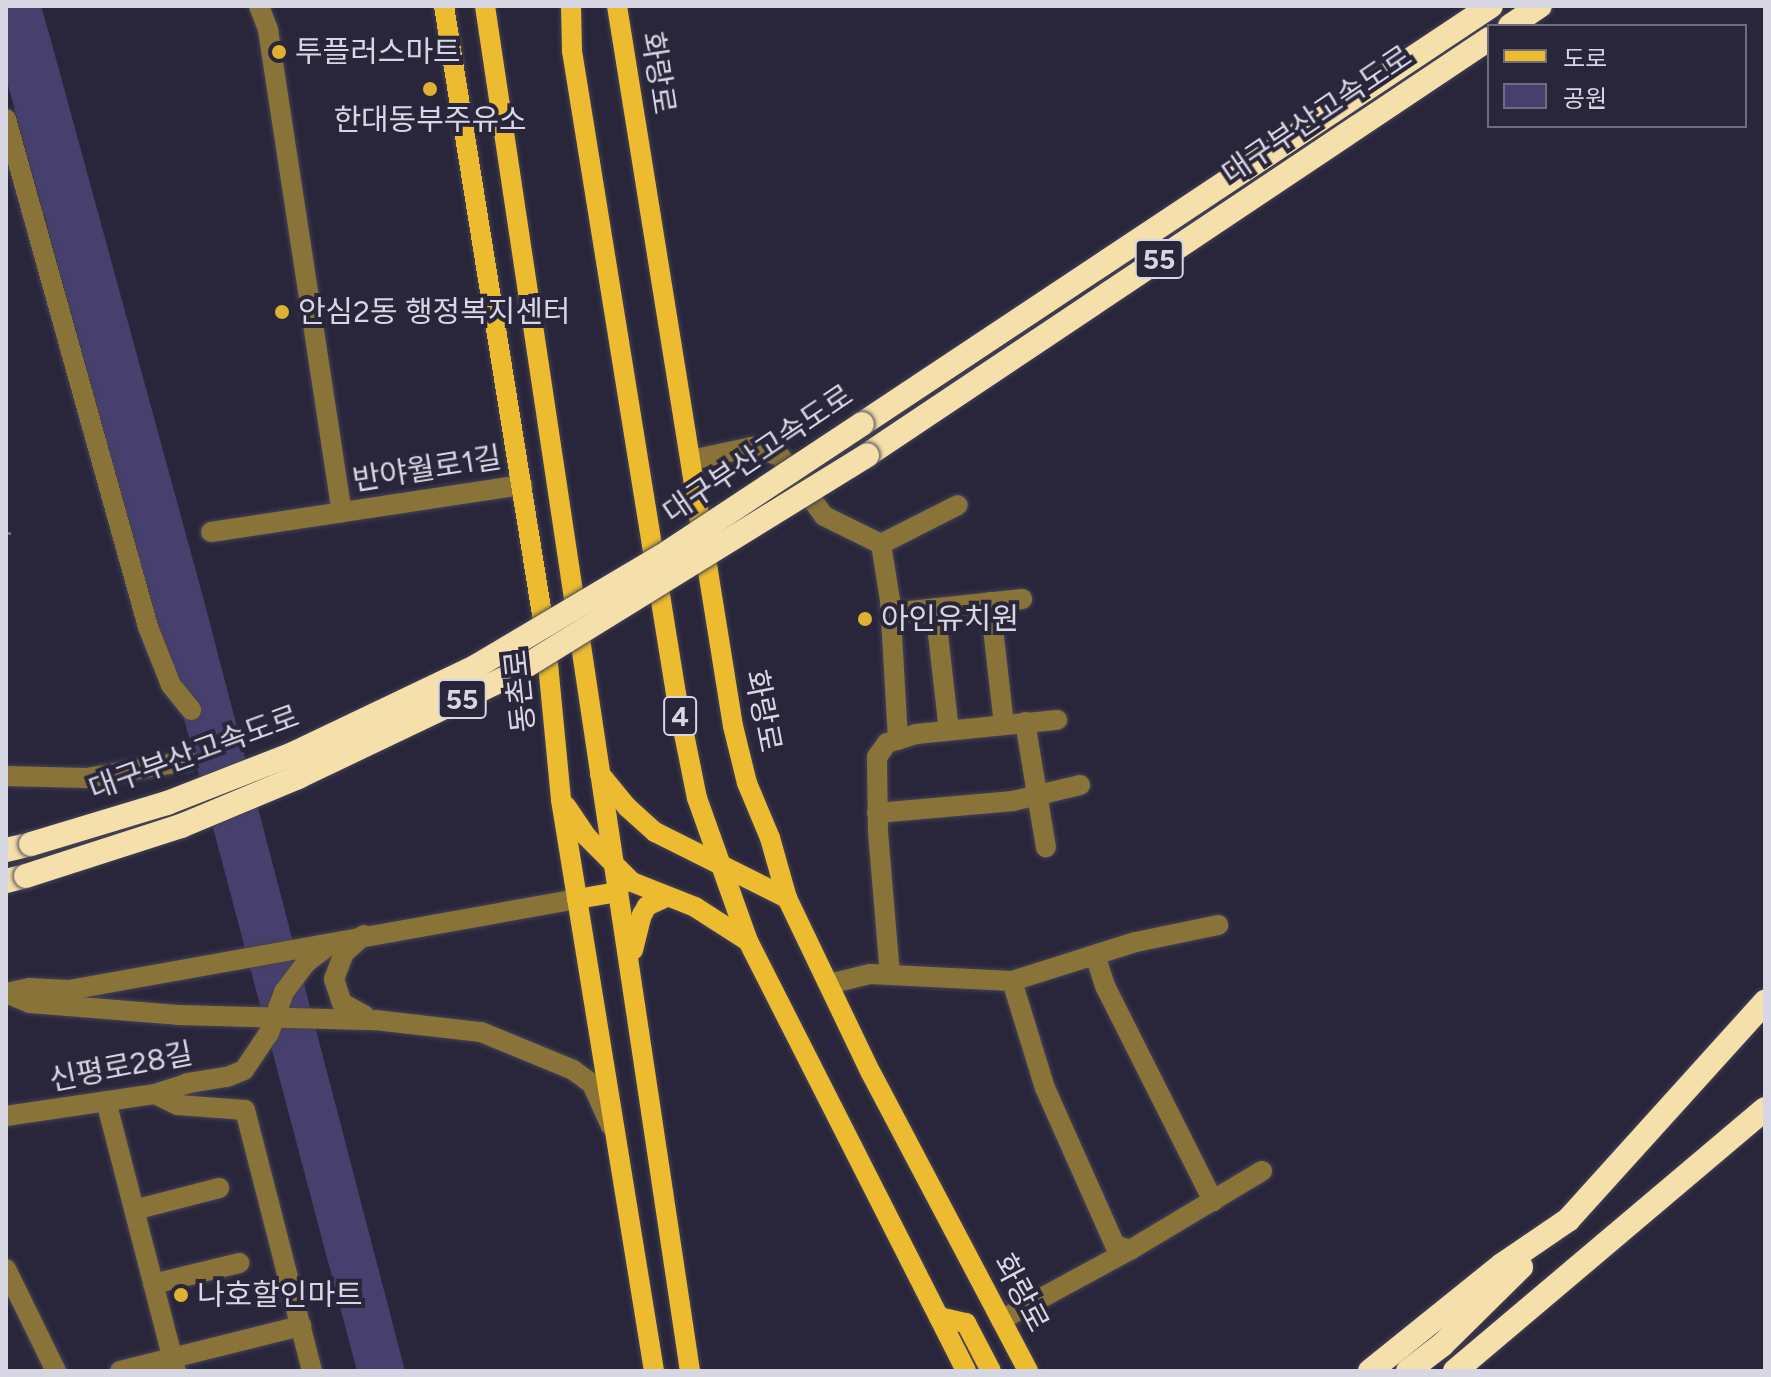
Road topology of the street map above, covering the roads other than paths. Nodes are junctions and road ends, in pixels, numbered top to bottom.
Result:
1 (259, 6) edge
2 (444, 6) edge
3 (485, 6) edge
4 (571, 6) edge
5 (617, 6) edge
6 (1491, 6) edge
7 (1487, 40) edge
8 (6, 119) edge
9 (691, 460) junction
10 (522, 485) junction
11 (958, 505) dead end
12 (342, 512) junction
13 (211, 532) dead end
14 (881, 544) junction
15 (1022, 599) dead end
16 (990, 602) junction
17 (935, 608) junction
18 (891, 613) junction
19 (191, 710) dead end
20 (1057, 720) dead end
21 (1014, 723) junction
22 (949, 730) junction
23 (898, 740) junction
24 (188, 761) dead end
25 (599, 771) junction
26 (6, 776) edge
27 (1080, 785) dead end
28 (1036, 795) junction
29 (561, 800) junction
30 (877, 813) junction
31 (1046, 847) dead end
32 (6, 850) edge
33 (719, 865) junction
34 (614, 867) junction
35 (16, 879) edge
36 (618, 892) junction
37 (666, 897) junction
38 (787, 898) junction
39 (577, 899) junction
40 (1218, 925) dead end
41 (364, 935) junction
42 (342, 940) junction
43 (748, 941) junction
44 (1095, 955) junction
45 (630, 970) junction
46 (890, 975) junction
47 (1012, 981) junction
48 (829, 984) junction
49 (6, 993) edge
50 (1765, 1002) edge
51 (273, 1015) junction
52 (375, 1020) junction
53 (155, 1094) junction
54 (106, 1101) junction
55 (1765, 1109) edge
56 (6, 1116) edge
57 (616, 1138) junction
58 (1262, 1171) dead end
59 (219, 1188) dead end
60 (1213, 1201) junction
61 (134, 1210) junction
62 (1568, 1220) junction
63 (1130, 1250) junction
64 (1590, 1256) junction
65 (239, 1263) dead end
66 (6, 1269) edge
67 (153, 1284) junction
68 (939, 1317) junction
69 (1001, 1320) junction
70 (301, 1326) junction
71 (1442, 1345) junction
72 (174, 1364) edge
73 (56, 1371) edge
74 (120, 1371) edge
75 (312, 1371) edge
76 (654, 1371) edge
77 (690, 1371) edge
78 (966, 1371) edge
79 (991, 1371) edge
80 (1028, 1371) edge
81 (1370, 1371) edge
82 (1408, 1371) edge
83 (1455, 1371) edge

1 - 12 street, 반야월로1길
2 - 10 main road, 동촌로
3 - 25 main road
4 - 33 main road, 4
5 - 9 main road, 화랑로
6 - 32 highway, 대구부산고속도로 / 55, bridge
7 - 35 highway, 대구부산고속도로 / 55, bridge
8 - 19 street
9 - 14 street
9 - 38 main road, 화랑로
10 - 12 street, 반야월로1길
10 - 29 main road, 동촌로
11 - 14 street
12 - 13 street, 반야월로1길
14 - 18 street
15 - 16 street
16 - 17 street
16 - 21 street
17 - 18 street
17 - 22 street
18 - 23 street
20 - 21 street
21 - 22 street
21 - 28 street
22 - 23 street
23 - 30 street
24 - 26 street
25 - 33 main road
25 - 34 main road
27 - 28 street
28 - 30 street
28 - 31 street
29 - 34 main road
29 - 39 main road, 동촌로
30 - 46 street
33 - 38 main road
33 - 43 main road, 4
34 - 36 main road
34 - 37 main road
36 - 39 main road
36 - 45 main road
37 - 43 main road
37 - 45 main road
38 - 48 main road, 화랑로
39 - 41 street
39 - 57 main road, 동촌로
40 - 44 street
41 - 42 street
41 - 52 street
42 - 49 street
42 - 51 street
43 - 68 main road, 4
44 - 47 street
44 - 60 street
45 - 77 main road
46 - 47 street
46 - 48 street
47 - 63 street
48 - 69 main road, 화랑로
49 - 51 street
50 - 62 highway
51 - 52 street
51 - 53 street, 신평로28길
52 - 57 street
53 - 54 street, 신평로28길
53 - 70 street
54 - 56 street, 신평로28길
54 - 61 street
55 - 64 highway
57 - 76 main road, 동촌로
58 - 60 street
59 - 61 street
60 - 63 street
61 - 67 street
62 - 71 highway
62 - 81 highway
63 - 69 street
64 - 71 highway
64 - 83 highway
65 - 67 street
66 - 73 street
67 - 72 street
68 - 78 main road, 4
68 - 79 main road
69 - 80 main road, 화랑로
70 - 72 street
70 - 75 street
71 - 82 highway
72 - 74 street

